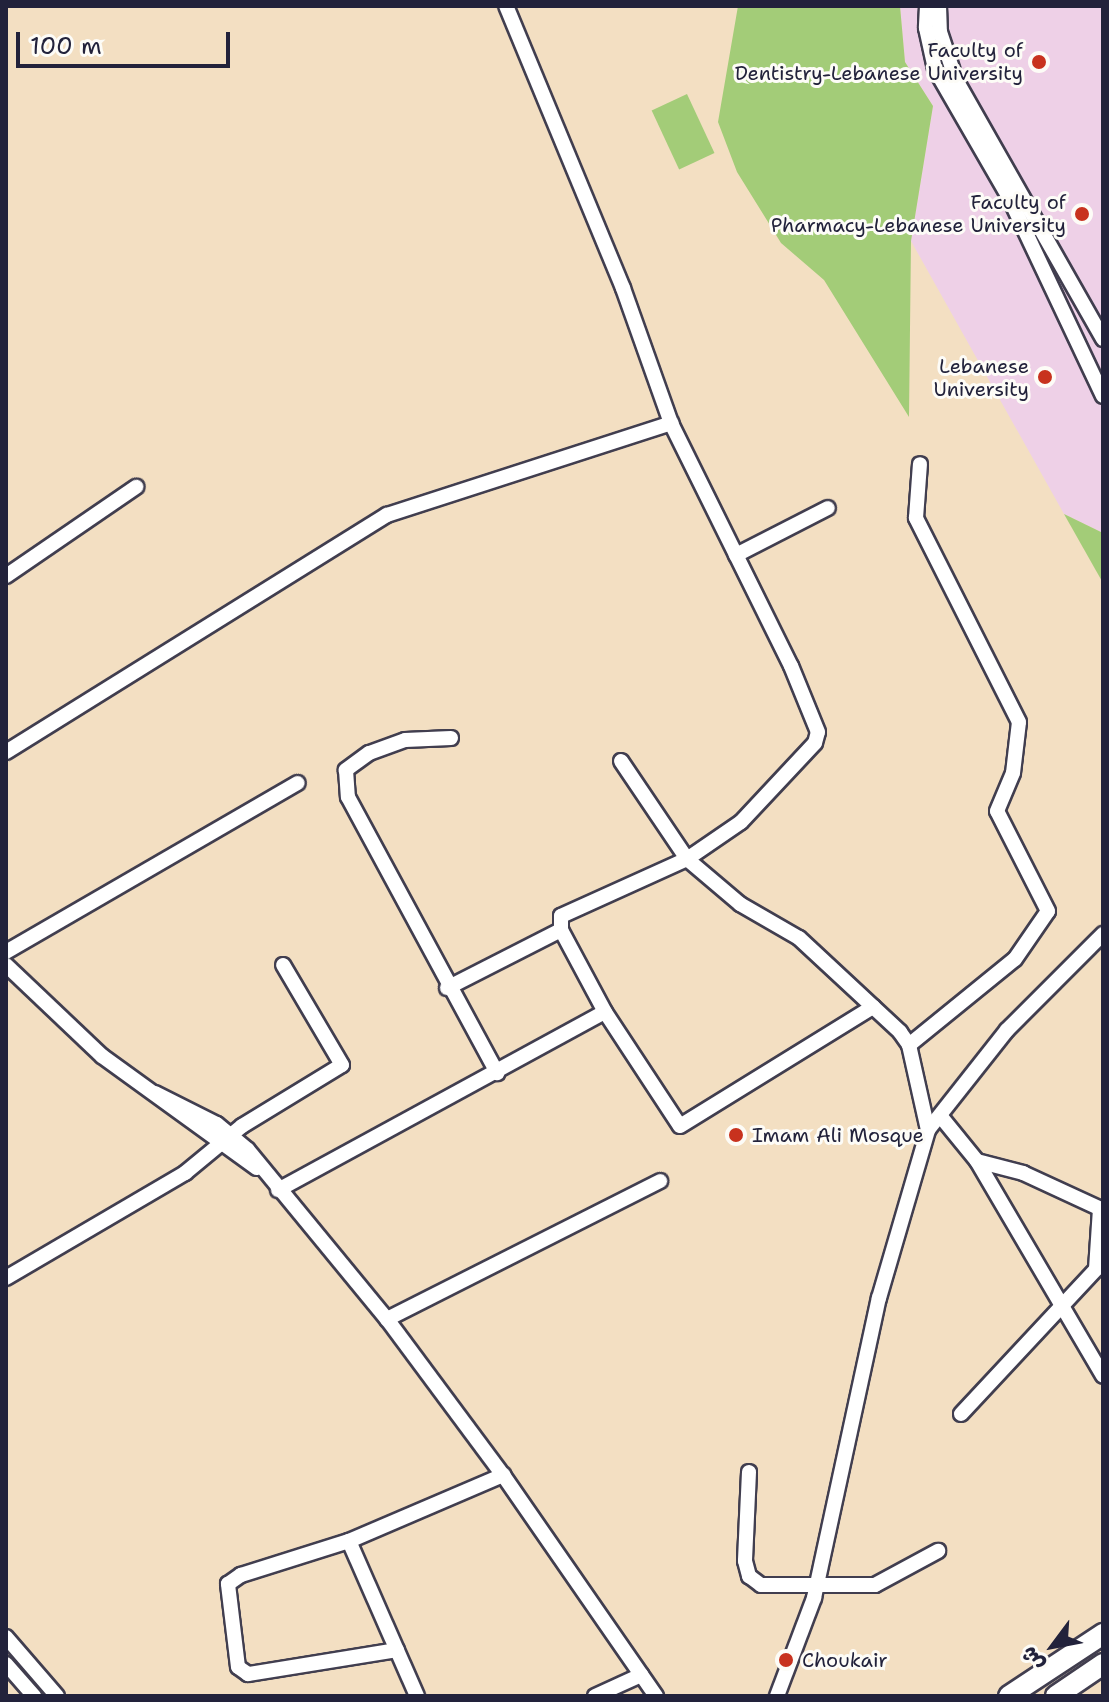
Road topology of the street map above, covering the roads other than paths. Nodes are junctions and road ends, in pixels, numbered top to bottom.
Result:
1 (506, 6) edge
2 (927, 6) edge
3 (939, 6) edge
4 (1094, 320) junction
5 (1076, 330) junction
6 (1103, 339) edge
7 (1103, 396) edge
8 (671, 423) junction
9 (920, 464) dead end
10 (136, 487) dead end
11 (828, 508) dead end
12 (736, 555) junction
13 (6, 576) edge
14 (451, 738) dead end
15 (6, 752) edge
16 (621, 761) dead end
17 (297, 783) dead end
18 (687, 859) junction
19 (561, 930) junction
20 (1103, 934) edge
21 (6, 952) edge
22 (283, 965) dead end
23 (7, 969) edge
24 (447, 988) junction
25 (873, 1007) junction
26 (605, 1012) junction
27 (909, 1045) junction
28 (497, 1073) junction
29 (942, 1118) junction
30 (928, 1130) junction
31 (226, 1141) junction
32 (977, 1161) junction
33 (660, 1181) dead end
34 (278, 1190) junction
35 (1101, 1209) edge
36 (6, 1278) edge
37 (1066, 1305) junction
38 (387, 1319) junction
39 (1103, 1376) edge
40 (961, 1414) dead end
41 (749, 1472) dead end
42 (503, 1475) junction
43 (349, 1541) junction
44 (938, 1551) dead end
45 (817, 1585) junction
46 (1103, 1634) edge
47 (6, 1637) edge
48 (397, 1650) junction
49 (6, 1664) edge
50 (1103, 1664) edge
51 (641, 1675) junction
52 (34, 1696) edge
53 (57, 1696) edge
54 (417, 1696) edge
55 (595, 1696) edge
56 (656, 1696) edge
57 (777, 1696) edge
58 (1009, 1696) edge
59 (1056, 1696) edge

1 - 8 street
2 - 5 street
3 - 4 street
4 - 5 street
4 - 6 street
5 - 7 street
8 - 12 street
8 - 15 street
9 - 27 street
10 - 13 street
11 - 12 street
12 - 18 street
14 - 24 street
16 - 18 street
17 - 21 street
18 - 19 street
18 - 25 street
19 - 24 street
19 - 26 street
20 - 29 street
22 - 31 street
23 - 31 street
24 - 28 street
25 - 26 street
25 - 27 street
26 - 28 street
27 - 30 street
28 - 34 street
29 - 30 street
29 - 32 street
30 - 45 street
31 - 34 street
31 - 36 street
32 - 35 street
32 - 37 street
33 - 38 street
34 - 38 street
35 - 37 street
37 - 39 street
37 - 40 street
38 - 42 street
41 - 45 street
42 - 43 street
42 - 51 street
43 - 48 street
43 - 48 street
44 - 45 street
45 - 57 street
46 - 58 highway
47 - 53 street
48 - 54 street
49 - 52 street
50 - 59 highway
51 - 55 street
51 - 56 street

